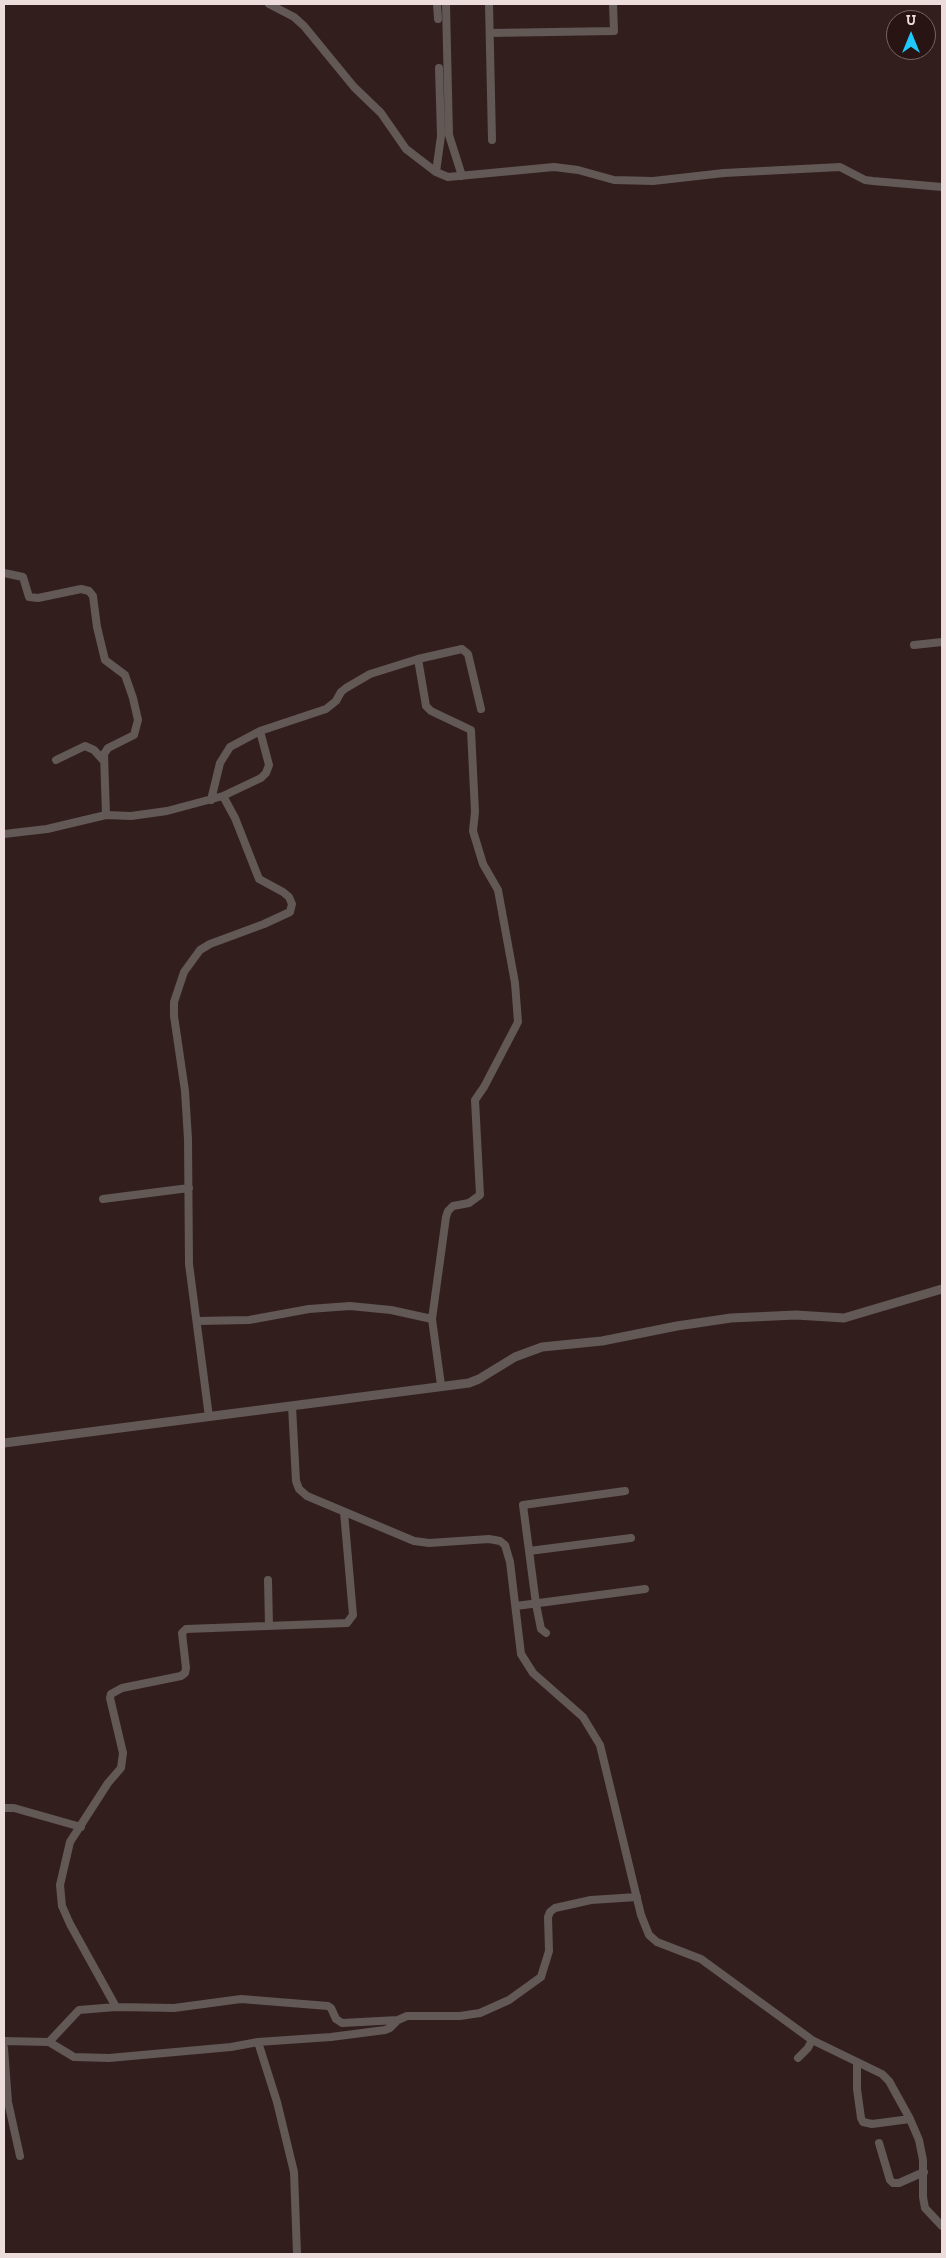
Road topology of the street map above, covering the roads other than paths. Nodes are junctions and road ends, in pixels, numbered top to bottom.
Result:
1 (269, 4) edge
2 (437, 4) edge
3 (446, 4) edge
4 (489, 4) edge
5 (613, 4) edge
6 (438, 19) dead end
7 (490, 34) junction
8 (439, 68) dead end
9 (492, 140) dead end
10 (436, 172) junction
11 (462, 176) junction
12 (942, 187) edge
13 (4, 573) edge
14 (942, 642) edge
15 (914, 644) dead end
16 (418, 659) junction
17 (481, 709) dead end
18 (260, 731) junction
19 (56, 760) dead end
20 (103, 760) junction
21 (223, 796) junction
22 (211, 800) junction
23 (106, 815) junction
24 (4, 834) edge
25 (189, 1188) junction
26 (103, 1199) dead end
27 (942, 1290) edge
28 (432, 1319) junction
29 (197, 1321) junction
30 (441, 1385) junction
31 (292, 1406) junction
32 (208, 1417) junction
33 (4, 1442) edge
34 (625, 1491) dead end
35 (344, 1512) junction
36 (631, 1538) dead end
37 (528, 1551) junction
38 (268, 1580) dead end
39 (645, 1589) dead end
40 (536, 1604) junction
41 (516, 1606) junction
42 (269, 1626) junction
43 (546, 1633) dead end
44 (4, 1808) edge
45 (80, 1827) junction
46 (637, 1897) junction
47 (116, 2007) junction
48 (398, 2020) junction
49 (812, 2040) junction
50 (4, 2041) edge
51 (49, 2042) junction
52 (258, 2042) junction
53 (4, 2048) edge
54 (798, 2058) dead end
55 (857, 2062) junction
56 (910, 2118) junction
57 (879, 2143) dead end
58 (20, 2156) dead end
59 (924, 2172) junction
60 (942, 2226) edge
61 (297, 2254) edge

1 - 10 street
2 - 6 street
3 - 11 street
4 - 7 street
5 - 7 street
7 - 9 street
8 - 10 street
10 - 11 street
11 - 12 street
13 - 20 street
14 - 15 street
16 - 17 street
16 - 18 street
16 - 28 street
18 - 21 street
18 - 22 street
19 - 20 street
20 - 23 street
21 - 22 street
21 - 25 street
22 - 23 street
23 - 24 street
25 - 26 street
25 - 29 street
27 - 30 street
28 - 29 street
28 - 30 street
29 - 32 street
30 - 31 street
31 - 32 street
31 - 35 street
32 - 33 street
34 - 37 street
35 - 41 street
35 - 42 street
36 - 37 street
37 - 40 street
38 - 42 street
39 - 40 street
40 - 41 street
40 - 43 street
41 - 46 street
42 - 45 street
44 - 45 street
45 - 47 street
46 - 48 street
46 - 49 street
47 - 48 street
47 - 51 street
48 - 52 street
49 - 54 street
49 - 55 street
50 - 51 street
51 - 52 street
52 - 61 street
53 - 58 street
55 - 56 street
55 - 56 street
56 - 59 street
57 - 59 street
59 - 60 street

